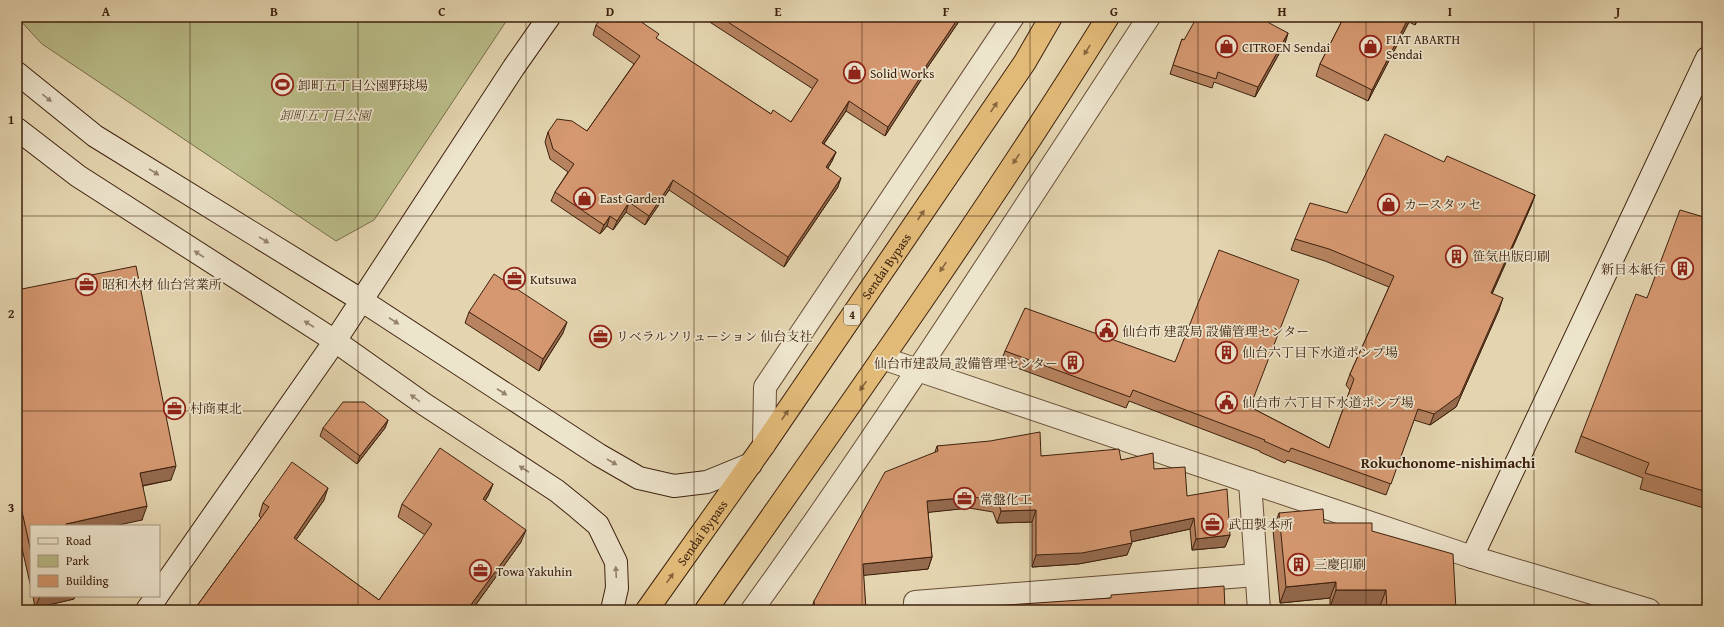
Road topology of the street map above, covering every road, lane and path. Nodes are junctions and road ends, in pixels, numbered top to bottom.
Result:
1 (549, 17) edge
2 (1013, 17) edge
3 (1051, 17) edge
4 (1108, 17) edge
5 (1149, 17) edge
6 (1707, 58) edge
7 (17, 73) edge
8 (17, 129) edge
9 (361, 300) junction
10 (335, 341) junction
11 (882, 358) junction
12 (917, 370) junction
13 (764, 445) junction
14 (751, 464) junction
15 (1250, 482) junction
16 (1472, 557) junction
17 (1256, 575) junction
18 (160, 592) edge
19 (156, 597) edge
20 (147, 610) edge
21 (612, 610) edge
22 (647, 610) edge
23 (706, 610) edge
24 (752, 610) edge
25 (915, 610) edge
26 (1259, 610) edge
27 (1649, 610) edge

1 - 9 street
2 - 13 street
13 -> 3 highway, Sendai Bypass / 4
4 -> 11 highway
5 - 12 street
6 - 16 street
7 -> 9 street
10 -> 8 street
9 - 10 street
9 -> 14 street
10 - 18 street
21 -> 10 street
11 - 12 street
11 -> 23 highway
12 - 15 street
12 - 24 street
13 - 14 highway, Sendai Bypass / 4
22 -> 14 highway, Sendai Bypass / 4
15 - 16 street
15 - 17 street
16 - 27 street
17 - 25 street
17 - 26 street
19 - 20 street

